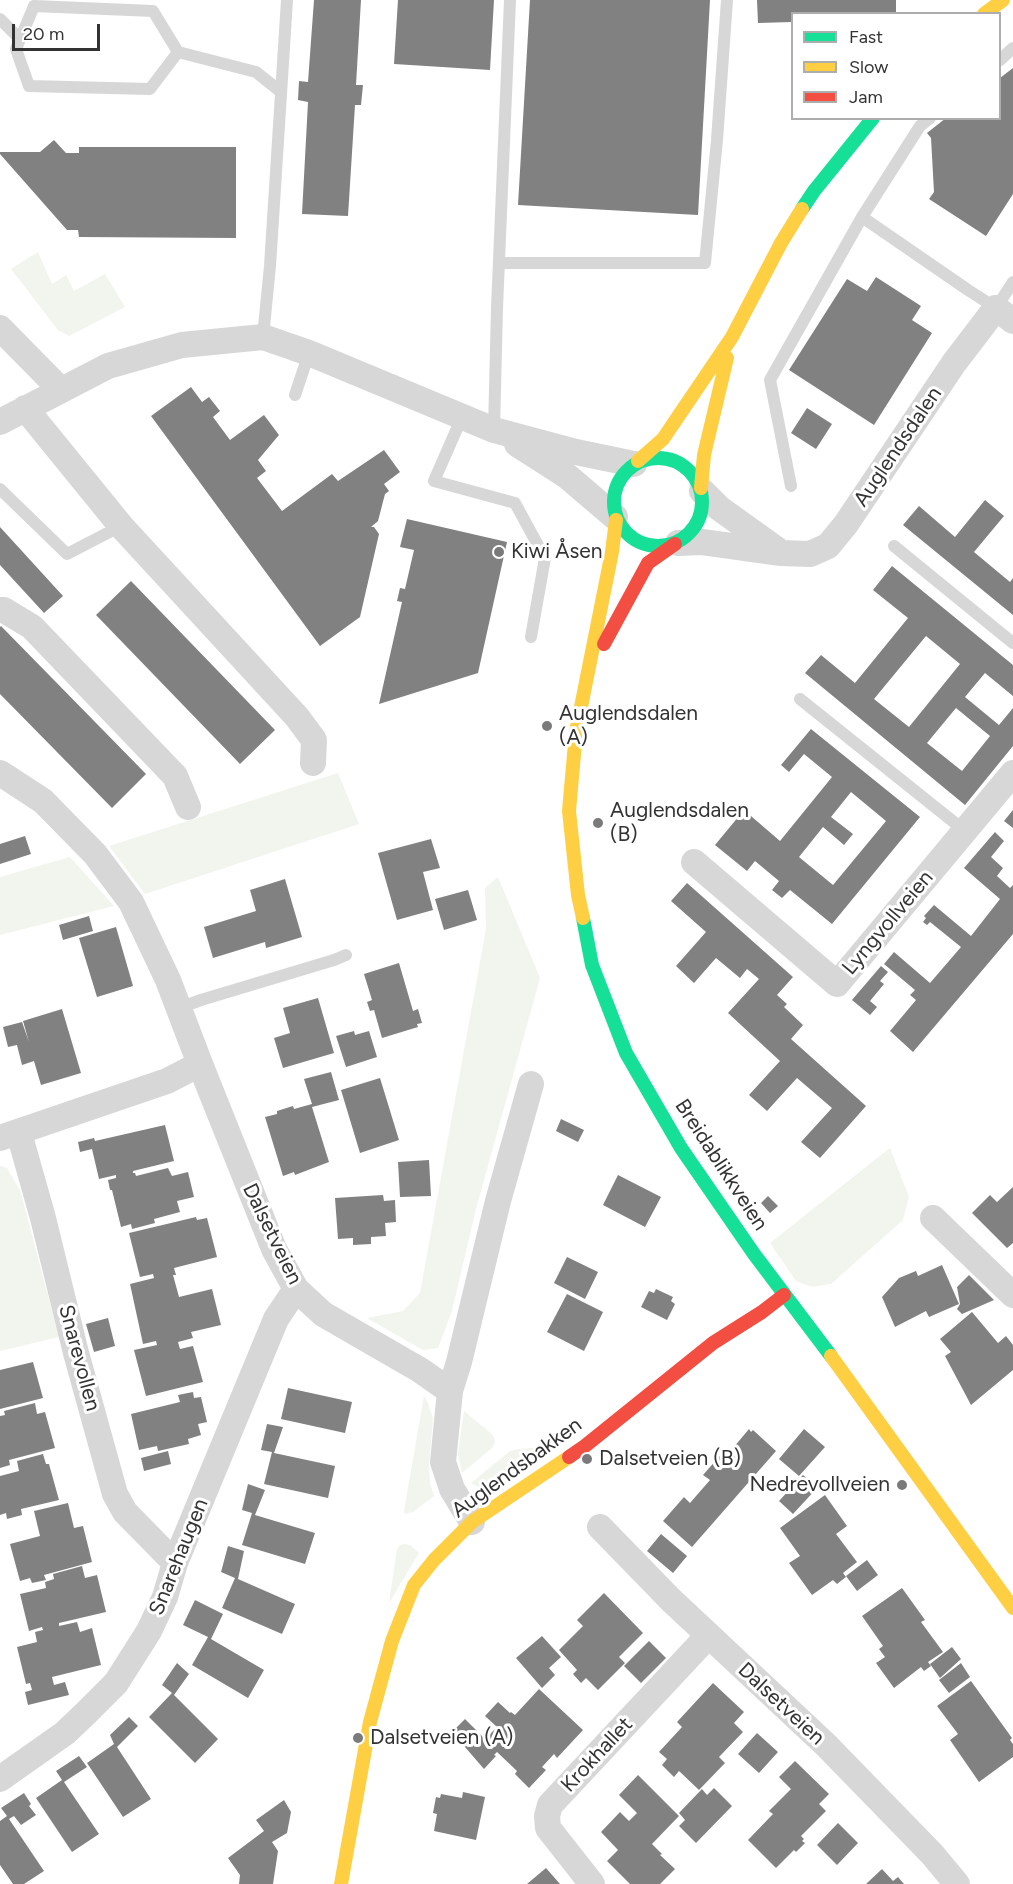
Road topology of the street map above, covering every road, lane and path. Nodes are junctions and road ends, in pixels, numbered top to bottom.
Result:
1 (287, 0) edge
2 (510, 0) edge
3 (727, 0) edge
4 (1002, 0) edge
5 (987, 12) edge
6 (0, 19) edge
7 (20, 39) junction
8 (1013, 48) edge
9 (178, 52) junction
10 (1001, 58) edge
11 (281, 92) junction
12 (871, 120) edge
13 (928, 120) edge
14 (862, 216) junction
15 (498, 263) junction
16 (1013, 282) edge
17 (1004, 315) edge
18 (0, 328) edge
19 (263, 337) junction
20 (732, 337) junction
21 (309, 353) junction
22 (60, 389) junction
23 (295, 395) dead end
24 (25, 408) junction
25 (462, 417) junction
26 (0, 422) edge
27 (494, 430) junction
28 (636, 462) junction
29 (791, 486) dead end
30 (0, 489) edge
31 (701, 490) junction
32 (616, 518) junction
33 (121, 526) junction
34 (676, 544) junction
35 (894, 546) dead end
36 (781, 553) junction
37 (0, 610) edge
38 (531, 637) dead end
39 (1013, 643) edge
40 (586, 678) junction
41 (800, 699) dead end
42 (313, 763) dead end
43 (0, 773) edge
44 (1013, 773) edge
45 (188, 807) dead end
46 (965, 831) junction
47 (694, 862) dead end
48 (346, 955) dead end
49 (179, 1008) junction
50 (200, 1064) junction
51 (531, 1084) dead end
52 (10, 1135) edge
53 (933, 1218) dead end
54 (296, 1289) junction
55 (784, 1295) junction
56 (1013, 1295) edge
57 (450, 1391) junction
58 (472, 1522) junction
59 (600, 1527) dead end
60 (176, 1563) junction
61 (1013, 1608) edge
62 (708, 1636) junction
63 (0, 1779) edge
64 (341, 1884) edge
65 (592, 1884) edge
66 (957, 1884) edge

1 - 11 lane
2 - 15 lane
3 - 15 lane
4 - 5 main road
6 - 7 lane
7 - 9 lane
7 - 9 lane
8 - 10 lane
9 - 11 lane
11 - 19 lane
12 - 20 main road
13 - 14 lane
14 - 17 lane
14 - 29 lane
15 - 27 lane
16 - 17 lane
17 - 36 street, Auglendsdalen
18 - 22 street
19 - 21 street
19 - 22 street
20 - 28 main road
20 - 31 main road
21 - 23 lane
21 - 25 street
22 - 24 street
24 - 26 street
24 - 33 street
25 - 27 street
25 - 38 lane
27 - 28 street
27 - 32 street
28 - 31 main road
28 - 32 main road
30 - 33 lane
31 - 34 main road
31 - 36 street
32 - 34 main road
32 - 40 main road, Breidablikkveien
33 - 42 street
34 - 36 street, Auglendsdalen
34 - 40 main road, Breidablikkveien
35 - 39 lane
37 - 45 street
40 - 55 main road, Breidablikkveien
41 - 46 lane
43 - 49 street, Dalsetveien
44 - 46 street, Lyngvollveien
46 - 47 street, Lyngvollveien
48 - 49 lane
49 - 50 street, Dalsetveien
50 - 52 street
50 - 54 street, Dalsetveien
51 - 57 street
52 - 60 street, Snarevollen
53 - 56 street
54 - 57 street, Dalsetveien
54 - 60 street, Snarehaugen
55 - 58 main road, Auglendsbakken
55 - 61 main road, Breidablikkveien
57 - 58 street
58 - 64 main road, Auglendsbakken
59 - 62 street, Dalsetveien
60 - 63 street, Snarehaugen
62 - 65 street, Krokhallet
62 - 66 street, Dalsetveien

